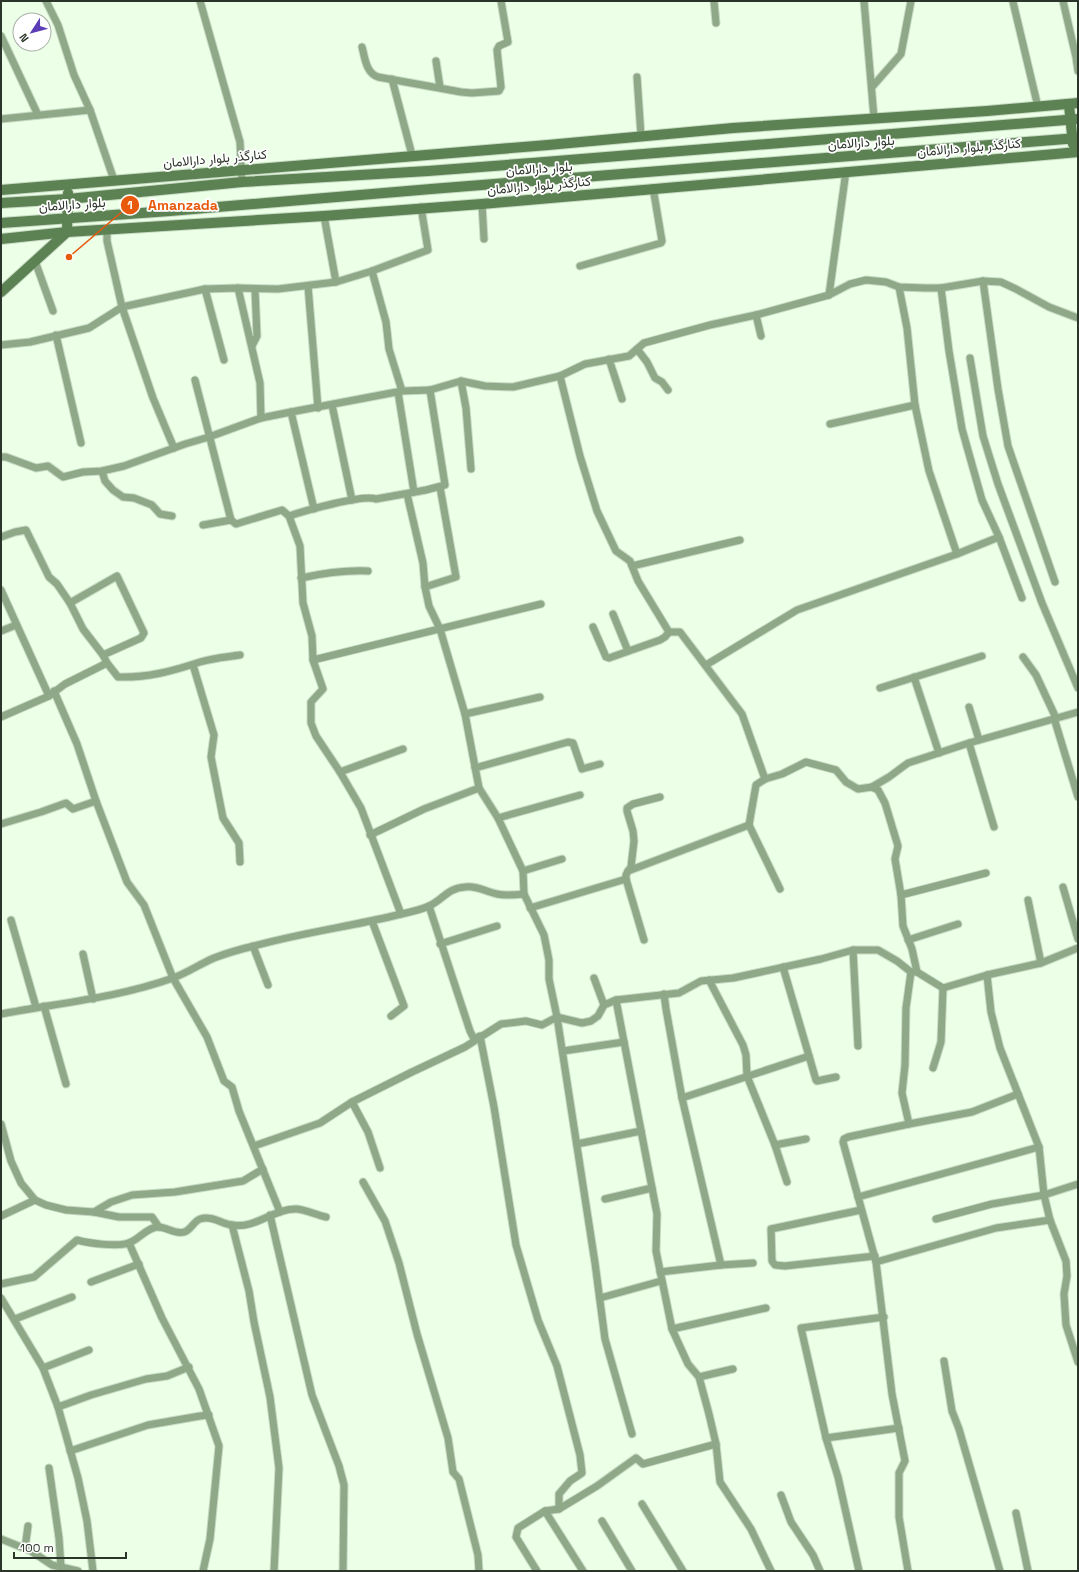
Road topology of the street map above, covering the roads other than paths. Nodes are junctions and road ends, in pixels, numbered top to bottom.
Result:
1 (46, 1) edge
2 (200, 1) edge
3 (501, 1) edge
4 (714, 1) edge
5 (864, 1) edge
6 (911, 1) edge
7 (1063, 1) edge
8 (1013, 2) dead end
9 (716, 23) dead end
10 (1, 36) edge
11 (362, 47) dead end
12 (1077, 57) edge
13 (436, 61) dead end
14 (1078, 71) edge
15 (637, 77) dead end
16 (392, 79) junction
17 (872, 87) junction
18 (440, 88) junction
19 (1074, 104) edge
20 (1038, 107) junction
21 (90, 110) junction
22 (38, 115) junction
23 (874, 118) junction
24 (1, 119) edge
25 (1074, 120) edge
26 (641, 136) junction
27 (1075, 138) edge
28 (1076, 152) edge
29 (412, 155) junction
30 (241, 169) junction
31 (846, 171) junction
32 (114, 180) junction
33 (242, 182) junction
34 (68, 184) junction
35 (653, 188) junction
36 (1, 190) edge
37 (68, 199) junction
38 (1, 203) edge
39 (482, 204) junction
40 (421, 207) junction
41 (324, 216) junction
42 (68, 217) junction
43 (1, 222) edge
44 (107, 230) junction
45 (67, 232) junction
46 (1, 239) edge
47 (484, 239) dead end
48 (35, 261) junction
49 (580, 266) dead end
50 (372, 271) junction
51 (983, 280) junction
52 (336, 282) junction
53 (308, 286) junction
54 (899, 287) junction
55 (238, 288) junction
56 (942, 288) junction
57 (206, 289) junction
58 (255, 289) junction
59 (1, 292) edge
60 (829, 295) junction
61 (122, 307) junction
62 (53, 311) dead end
63 (756, 315) junction
64 (1078, 318) edge
65 (56, 336) junction
66 (761, 336) dead end
67 (1, 345) edge
68 (252, 346) junction
69 (637, 349) junction
70 (970, 358) dead end
71 (609, 359) junction
72 (224, 360) dead end
73 (560, 376) junction
74 (195, 380) dead end
75 (461, 381) junction
76 (430, 390) junction
77 (668, 390) dead end
78 (400, 391) junction
79 (622, 399) dead end
80 (332, 405) junction
81 (915, 405) junction
82 (318, 408) junction
83 (291, 412) junction
84 (261, 418) junction
85 (830, 424) dead end
86 (209, 437) junction
87 (81, 443) dead end
88 (174, 448) junction
89 (1, 457) edge
90 (471, 469) dead end
91 (102, 471) junction
92 (440, 487) junction
93 (410, 493) junction
94 (352, 500) junction
95 (314, 510) junction
96 (172, 516) dead end
97 (289, 516) junction
98 (231, 520) junction
99 (203, 525) dead end
100 (1, 537) edge
101 (999, 537) junction
102 (740, 540) dead end
103 (957, 554) junction
104 (632, 566) junction
105 (368, 571) dead end
106 (301, 578) junction
107 (1054, 582) dead end
108 (425, 588) junction
109 (1, 590) edge
110 (1022, 598) dead end
111 (70, 603) junction
112 (541, 604) dead end
113 (613, 614) dead end
114 (16, 625) junction
115 (593, 627) dead end
116 (440, 629) junction
117 (1, 631) edge
118 (669, 632) junction
119 (628, 651) junction
120 (103, 654) junction
121 (240, 655) dead end
122 (982, 656) dead end
123 (1023, 657) dead end
124 (313, 660) junction
125 (107, 663) junction
126 (193, 665) junction
127 (706, 665) junction
128 (914, 677) junction
129 (880, 688) dead end
130 (1078, 688) edge
131 (52, 694) junction
132 (540, 697) dead end
133 (969, 707) dead end
134 (1078, 712) edge
135 (465, 714) junction
136 (1, 717) edge
137 (1055, 718) junction
138 (979, 740) junction
139 (969, 742) junction
140 (403, 749) dead end
141 (939, 753) junction
142 (600, 764) dead end
143 (475, 768) junction
144 (340, 772) junction
145 (765, 778) junction
146 (872, 787) junction
147 (479, 788) junction
148 (580, 794) dead end
149 (660, 797) dead end
150 (1078, 797) edge
151 (96, 801) junction
152 (498, 818) junction
153 (1, 824) edge
154 (749, 825) junction
155 (994, 827) dead end
156 (370, 835) junction
157 (562, 858) dead end
158 (240, 862) dead end
159 (523, 871) junction
160 (628, 871) junction
161 (986, 873) dead end
162 (626, 879) junction
163 (1063, 887) dead end
164 (780, 889) dead end
165 (524, 894) junction
166 (901, 895) junction
167 (1028, 900) dead end
168 (429, 906) junction
169 (530, 908) junction
170 (401, 914) junction
171 (11, 920) dead end
172 (372, 921) junction
173 (958, 924) dead end
174 (497, 926) dead end
175 (1078, 939) edge
176 (644, 940) dead end
177 (908, 940) junction
178 (440, 944) junction
179 (253, 946) junction
180 (1078, 948) edge
181 (853, 950) junction
182 (83, 954) dead end
183 (1040, 963) junction
184 (783, 967) junction
185 (914, 972) junction
186 (987, 975) junction
187 (173, 978) junction
188 (594, 978) dead end
189 (709, 980) junction
190 (268, 985) dead end
191 (943, 988) junction
192 (664, 994) junction
193 (93, 999) junction
194 (616, 1000) junction
195 (604, 1004) junction
196 (44, 1006) junction
197 (36, 1007) junction
198 (1, 1014) edge
199 (391, 1016) dead end
200 (557, 1017) junction
201 (480, 1036) junction
202 (624, 1042) junction
203 (858, 1046) dead end
204 (563, 1051) junction
205 (810, 1056) junction
206 (933, 1068) dead end
207 (747, 1076) junction
208 (836, 1077) dead end
209 (66, 1084) dead end
210 (1018, 1094) junction
211 (682, 1098) junction
212 (352, 1102) junction
213 (1, 1124) edge
214 (909, 1124) junction
215 (641, 1130) junction
216 (2, 1138) edge
217 (806, 1139) dead end
218 (577, 1144) junction
219 (775, 1145) junction
220 (254, 1146) junction
221 (1039, 1147) junction
222 (263, 1168) junction
223 (380, 1168) dead end
224 (363, 1182) dead end
225 (787, 1182) dead end
226 (1078, 1184) edge
227 (652, 1188) junction
228 (1044, 1195) junction
229 (858, 1197) junction
230 (605, 1199) dead end
231 (35, 1200) junction
232 (861, 1210) junction
233 (94, 1212) junction
234 (280, 1212) junction
235 (270, 1215) junction
236 (1, 1216) edge
237 (326, 1217) dead end
238 (936, 1219) dead end
239 (1050, 1220) junction
240 (232, 1225) junction
241 (159, 1227) junction
242 (129, 1243) junction
243 (876, 1259) junction
244 (753, 1263) dead end
245 (139, 1264) junction
246 (721, 1265) junction
247 (660, 1272) junction
248 (661, 1281) junction
249 (91, 1282) dead end
250 (1, 1284) edge
251 (1, 1298) edge
252 (72, 1298) dead end
253 (600, 1298) junction
254 (766, 1308) dead end
255 (884, 1317) junction
256 (15, 1320) junction
257 (672, 1329) junction
258 (1076, 1348) edge
259 (89, 1350) dead end
260 (944, 1361) dead end
261 (1078, 1362) edge
262 (43, 1368) junction
263 (189, 1368) junction
264 (733, 1369) dead end
265 (699, 1377) junction
266 (58, 1407) junction
267 (209, 1415) junction
268 (899, 1428) junction
269 (632, 1434) dead end
270 (826, 1438) junction
271 (716, 1444) junction
272 (70, 1451) junction
273 (49, 1468) dead end
274 (781, 1495) dead end
275 (642, 1504) dead end
276 (559, 1509) junction
277 (545, 1511) junction
278 (1016, 1513) dead end
279 (602, 1521) dead end
280 (28, 1526) dead end
281 (1, 1539) edge
282 (25, 1548) junction
283 (61, 1567) junction
284 (78, 1571) edge
285 (93, 1571) edge
286 (204, 1571) edge
287 (274, 1571) edge
288 (344, 1571) edge
289 (479, 1571) edge
290 (537, 1571) edge
291 (583, 1571) edge
292 (632, 1571) edge
293 (684, 1571) edge
294 (771, 1571) edge
295 (820, 1571) edge
296 (860, 1571) edge
297 (908, 1571) edge
298 (1000, 1571) edge
299 (1028, 1571) edge

1 - 21 street
2 - 30 street
3 - 18 street
4 - 9 street
5 - 17 street
6 - 17 street
7 - 12 street
8 - 20 street
10 - 22 street
11 - 16 street
12 - 14 street
13 - 18 street
15 - 26 street
16 - 18 street
16 - 29 street
17 - 23 street
19 - 20 street, کنارگذر بلوار دارالامان
19 - 25 street
20 - 23 street, کنارگذر بلوار دارالامان
21 - 22 street
21 - 32 street
22 - 24 street
23 - 26 street, کنارگذر بلوار دارالامان
25 - 27 street
25 - 33 street, بلوار دارالامان
26 - 29 street, کنارگذر بلوار دارالامان
27 - 28 street
27 - 42 street, بلوار دارالامان
28 - 31 street, کنارگذر بلوار دارالامان
29 - 30 street, کنارگذر بلوار دارالامان
30 - 32 street, کنارگذر بلوار دارالامان
30 - 33 street
31 - 35 street, کنارگذر بلوار دارالامان
31 - 60 street
32 - 34 street, کنارگذر بلوار دارالامان
33 - 37 street, بلوار دارالامان
34 - 36 street, کنارگذر بلوار دارالامان
34 - 37 street
35 - 39 street, کنارگذر بلوار دارالامان
35 - 49 street
37 - 38 street, بلوار دارالامان
37 - 42 street
39 - 40 street, کنارگذر بلوار دارالامان
39 - 47 street
40 - 41 street, کنارگذر بلوار دارالامان
40 - 50 street
41 - 44 street, کنارگذر بلوار دارالامان
41 - 52 street
42 - 43 street, بلوار دارالامان
42 - 45 street
44 - 45 street, کنارگذر بلوار دارالامان
44 - 61 street
45 - 46 street, کنارگذر بلوار دارالامان
45 - 48 street
48 - 59 street
48 - 62 street
50 - 52 street
50 - 78 street
51 - 56 street
51 - 64 street
51 - 107 street
52 - 53 street
53 - 58 street
53 - 82 street
54 - 56 street
54 - 60 street
54 - 81 street
55 - 57 street
55 - 58 street
55 - 68 street
56 - 101 street
57 - 61 street
57 - 72 street
58 - 68 street
60 - 63 street
61 - 65 street
61 - 88 street
63 - 66 street
63 - 69 street
65 - 67 street
65 - 87 street
68 - 84 street
69 - 71 street
69 - 77 street
70 - 130 street
71 - 73 street
71 - 79 street
73 - 75 street
73 - 104 street
74 - 86 street
75 - 76 street
75 - 90 street
76 - 78 street
76 - 92 street
78 - 80 street
78 - 93 street
80 - 82 street
80 - 94 street
81 - 85 street
81 - 103 street
82 - 83 street
83 - 84 street
83 - 95 street
84 - 86 street
86 - 88 street
86 - 98 street
88 - 91 street
89 - 91 street
91 - 96 street
92 - 93 street
92 - 108 street
93 - 94 street
93 - 108 street
94 - 95 street
95 - 97 street
97 - 98 street
97 - 106 street
98 - 99 street
100 - 111 street
101 - 103 street
101 - 110 street
102 - 104 street
103 - 127 street
104 - 118 street
105 - 106 street
106 - 124 street
108 - 116 street
109 - 114 street
111 - 120 street
111 - 120 street
112 - 116 street
113 - 119 street
114 - 117 street
114 - 131 street
115 - 119 street
116 - 124 street
116 - 135 street
118 - 119 street
118 - 127 street
120 - 125 street
121 - 126 street
122 - 128 street
123 - 137 street
124 - 144 street
125 - 126 street
125 - 131 street
126 - 158 street
127 - 145 street
128 - 129 street
128 - 141 street
131 - 136 street
131 - 151 street
132 - 135 street
133 - 138 street
134 - 137 street
135 - 143 street
137 - 138 street
137 - 150 street
138 - 139 street
139 - 141 street
139 - 155 street
140 - 144 street
141 - 146 street
142 - 143 street
143 - 147 street
144 - 156 street
145 - 146 street
145 - 154 street
146 - 166 street
147 - 152 street
147 - 156 street
148 - 152 street
149 - 160 street
151 - 153 street
151 - 187 street
152 - 159 street
154 - 160 street
154 - 164 street
156 - 170 street
157 - 159 street
159 - 165 street
160 - 162 street
161 - 166 street
162 - 169 street
162 - 176 street
163 - 175 street
165 - 168 street
165 - 169 street
166 - 177 street
167 - 183 street
168 - 170 street
168 - 178 street
169 - 200 street
170 - 172 street
171 - 197 street
172 - 179 street
172 - 199 street
173 - 177 street
174 - 178 street
177 - 185 street
178 - 201 street
179 - 187 street
179 - 190 street
180 - 183 street
181 - 184 street
181 - 185 street
181 - 203 street
182 - 193 street
183 - 186 street
184 - 189 street
184 - 205 street
185 - 191 street
185 - 214 street
186 - 191 street
186 - 210 street
187 - 193 street
187 - 220 street
188 - 195 street
189 - 192 street
189 - 207 street
191 - 206 street
192 - 194 street
192 - 211 street
193 - 196 street
194 - 195 street
194 - 202 street
195 - 200 street
196 - 197 street
196 - 209 street
197 - 198 street
200 - 201 street
200 - 204 street
201 - 212 street
201 - 276 street
202 - 204 street
202 - 215 street
204 - 218 street
205 - 207 street
205 - 208 street
207 - 211 street
207 - 219 street
210 - 214 street
210 - 221 street
211 - 246 street
212 - 220 street
212 - 223 street
213 - 216 street
214 - 229 street
215 - 218 street
215 - 227 street
216 - 231 street
217 - 219 street
218 - 253 street
219 - 225 street
220 - 222 street
221 - 228 street
221 - 229 street
222 - 233 street
222 - 234 street
224 - 289 street
226 - 228 street
227 - 230 street
227 - 247 street
228 - 238 street
228 - 239 street
229 - 232 street
231 - 233 street
231 - 236 street
232 - 243 street
232 - 243 street
233 - 241 street
234 - 235 street
234 - 237 street
235 - 240 street
235 - 288 street
239 - 243 street
239 - 258 street
240 - 241 street
240 - 287 street
241 - 242 street
242 - 245 street
242 - 250 street
243 - 255 street
244 - 246 street
245 - 249 street
245 - 263 street
246 - 247 street
247 - 248 street
248 - 253 street
248 - 257 street
251 - 256 street
252 - 256 street
253 - 269 street
254 - 257 street
255 - 268 street
255 - 270 street
256 - 262 street
257 - 265 street
258 - 261 street
259 - 262 street
260 - 298 street
262 - 266 street
263 - 266 street
263 - 267 street
264 - 265 street
265 - 271 street
266 - 272 street
267 - 272 street
267 - 286 street
268 - 270 street
268 - 297 street
270 - 296 street
271 - 276 street
271 - 294 street
272 - 285 street
273 - 283 street
274 - 295 street
275 - 293 street
276 - 277 street
277 - 290 street
277 - 291 street
278 - 299 street
279 - 292 street
280 - 282 street
281 - 282 street
282 - 283 street
283 - 284 street

